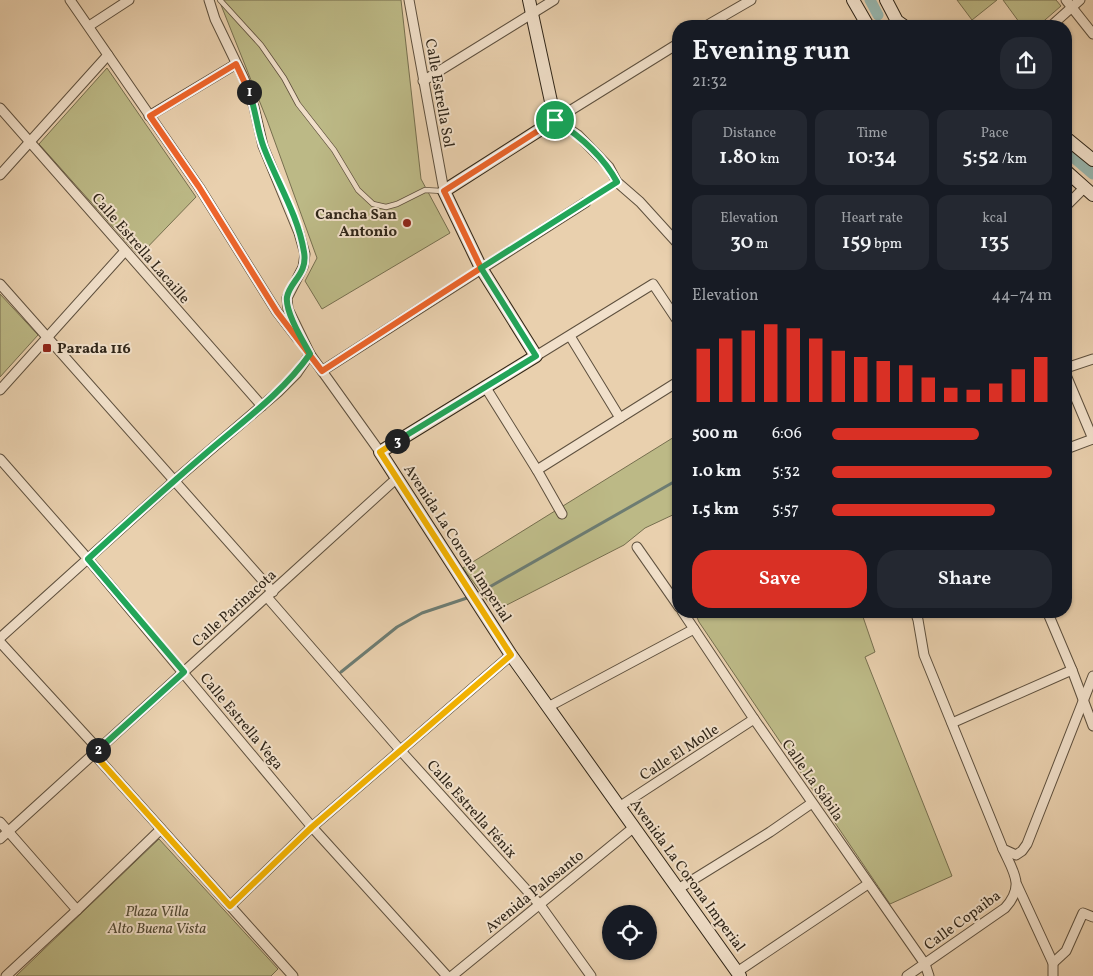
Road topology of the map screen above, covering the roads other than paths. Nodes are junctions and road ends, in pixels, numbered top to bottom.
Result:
1 (70, 0) edge
2 (129, 0) edge
3 (209, 0) edge
4 (220, 0) edge
5 (410, 0) edge
6 (529, 0) edge
7 (554, 0) edge
8 (751, 0) edge
9 (854, 0) edge
10 (886, 0) edge
11 (1080, 0) edge
12 (1069, 4) edge
13 (532, 14) junction
14 (716, 20) edge
15 (865, 20) edge
16 (894, 20) edge
17 (1056, 20) edge
18 (88, 26) junction
19 (1093, 34) edge
20 (672, 47) edge
21 (108, 55) junction
22 (236, 64) junction
23 (423, 81) junction
24 (0, 108) edge
25 (150, 116) junction
26 (555, 120) junction
27 (30, 142) junction
28 (1072, 143) edge
29 (1093, 160) edge
30 (0, 175) edge
31 (1072, 176) edge
32 (444, 191) junction
33 (1089, 191) edge
34 (586, 202) road end
35 (1072, 202) edge
36 (672, 237) edge
37 (125, 251) junction
38 (481, 268) junction
39 (0, 284) edge
40 (672, 313) edge
41 (570, 336) junction
42 (48, 338) junction
43 (310, 354) junction
44 (536, 356) junction
45 (1093, 359) edge
46 (1072, 366) edge
47 (322, 371) junction
48 (672, 385) edge
49 (486, 388) junction
50 (1072, 389) edge
51 (0, 390) edge
52 (262, 406) junction
53 (620, 418) junction
54 (1093, 439) edge
55 (1072, 447) edge
56 (380, 452) junction
57 (0, 459) edge
58 (537, 470) junction
59 (397, 478) junction
60 (174, 481) junction
61 (562, 514) dead end
62 (636, 547) dead end
63 (88, 559) junction
64 (270, 594) junction
65 (672, 597) edge
66 (687, 618) edge
67 (916, 618) edge
68 (1050, 618) edge
69 (694, 628) junction
70 (0, 638) edge
71 (0, 642) edge
72 (511, 655) junction
73 (1072, 670) junction
74 (184, 672) junction
75 (1093, 676) edge
76 (1084, 700) junction
77 (548, 707) junction
78 (754, 719) junction
79 (952, 723) junction
80 (1093, 726) edge
81 (401, 751) junction
82 (96, 752) junction
83 (812, 803) junction
84 (619, 807) junction
85 (0, 822) edge
86 (312, 827) junction
87 (634, 828) junction
88 (160, 829) junction
89 (8, 832) junction
90 (0, 839) edge
91 (1003, 849) junction
92 (868, 884) junction
93 (1017, 885) junction
94 (678, 889) junction
95 (540, 905) junction
96 (230, 906) junction
97 (77, 910) junction
98 (1093, 917) edge
99 (1052, 963) junction
100 (925, 964) junction
101 (288, 974) edge
102 (738, 974) edge
103 (6, 976) edge
104 (446, 976) edge
105 (452, 976) edge
106 (591, 976) edge
107 (907, 976) edge
108 (929, 976) edge
109 (1052, 976) edge

1 - 18 street, Avenida La Corona Imperial
2 - 18 street
3 - 22 street
4 - 32 lane
5 - 23 street, Calle Estrella Sol
6 - 13 street
7 - 13 street
8 - 14 street
9 - 15 street
10 - 16 street
11 - 12 street
12 - 17 street
12 - 19 street
13 - 23 street
13 - 26 street
18 - 21 street, Avenida La Corona Imperial
20 - 26 street
21 - 25 street, Avenida La Corona Imperial
21 - 27 street
22 - 25 street
22 - 43 street
23 - 32 street, Calle Estrella Sol
24 - 27 street, Calle Estrella Lacaille
25 - 43 street, Avenida La Corona Imperial
26 - 32 street
26 - 36 street
27 - 30 street
27 - 37 street, Calle Estrella Lacaille
28 - 29 street
31 - 33 street
32 - 38 street
33 - 35 street
34 - 38 street
37 - 42 street
37 - 52 street, Calle Estrella Lacaille
38 - 44 street
38 - 47 street
39 - 42 street, Calle Estrella Fénix
40 - 41 street
41 - 44 street
41 - 53 street
42 - 51 street
42 - 60 street, Calle Estrella Fénix
43 - 47 street, Avenida La Corona Imperial
43 - 52 street
44 - 49 street
45 - 46 street
47 - 56 street, Avenida La Corona Imperial
48 - 53 street
49 - 56 street
49 - 58 street
50 - 54 street
52 - 60 street
53 - 58 street
54 - 55 street
56 - 59 street, Avenida La Corona Imperial
57 - 63 street, Calle Estrella Vega
58 - 61 street
59 - 64 street, Calle Parinacota
59 - 72 street, Avenida La Corona Imperial
60 - 63 street
60 - 64 street, Calle Estrella Fénix
62 - 65 street
63 - 70 street
63 - 74 street, Calle Estrella Vega
64 - 74 street, Calle Parinacota
64 - 81 street, Calle Estrella Fénix
66 - 69 street, Calle La Sábila
67 - 79 street, Calle Copaiba
68 - 73 street
69 - 77 street
69 - 78 street, Calle La Sábila
71 - 82 street
72 - 77 street, Avenida La Corona Imperial
72 - 81 street
73 - 76 street
73 - 79 street
74 - 82 street, Calle Parinacota
74 - 86 street, Calle Estrella Vega
75 - 76 street
76 - 80 street
76 - 91 street
77 - 84 street, Avenida La Corona Imperial
78 - 83 street, Calle La Sábila
78 - 84 street, Calle El Molle
79 - 91 street, Calle Copaiba
81 - 86 street
81 - 95 street, Calle Estrella Fénix
82 - 88 street
82 - 89 street, Calle Parinacota
83 - 92 street, Calle La Sábila
83 - 94 street
84 - 87 street, Avenida La Corona Imperial
85 - 89 street
86 - 96 street
86 - 104 street, Calle Estrella Vega
87 - 94 street, Avenida La Corona Imperial
87 - 95 street, Avenida Palosanto
88 - 96 street
88 - 97 street
89 - 90 street, Calle Parinacota
89 - 97 street
91 - 93 street, Calle Copaiba
92 - 100 street, Calle La Sábila
92 - 102 street
93 - 99 street
93 - 100 street, Calle Copaiba
94 - 102 street, Avenida La Corona Imperial
95 - 105 street, Avenida Palosanto
95 - 106 street, Calle Estrella Fénix
96 - 101 street
97 - 103 street
98 - 99 street
99 - 109 street
100 - 107 street, Calle Copaiba
100 - 108 street, Calle La Sábila

